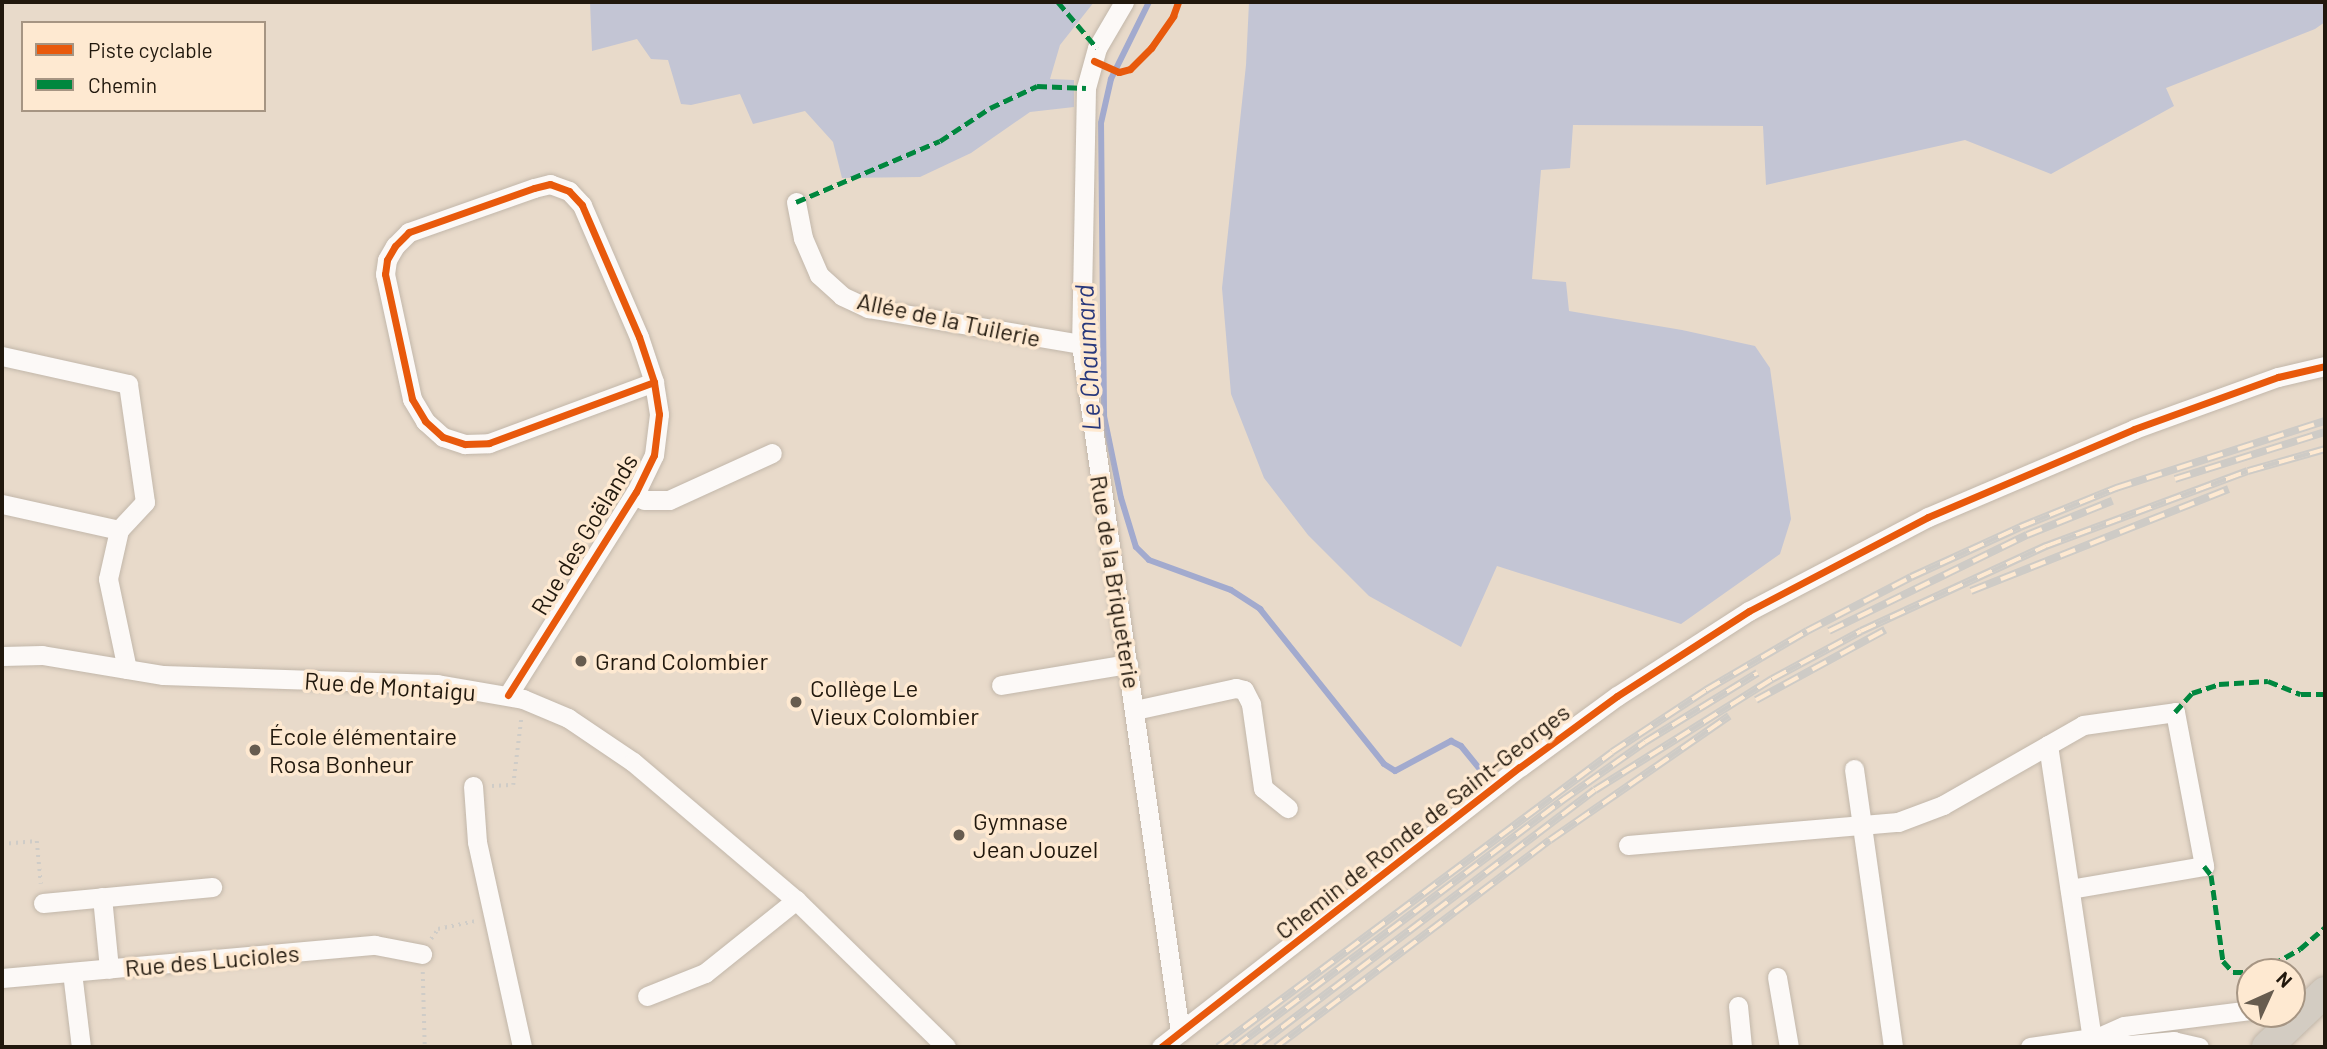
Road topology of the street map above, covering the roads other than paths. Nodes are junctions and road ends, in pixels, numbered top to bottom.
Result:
1 (1124, 2) edge
2 (796, 202) dead end
3 (1081, 344) junction
4 (2, 356) edge
5 (2325, 366) edge
6 (654, 382) junction
7 (772, 453) dead end
8 (636, 492) junction
9 (2, 503) edge
10 (119, 530) junction
11 (2, 656) edge
12 (1128, 664) junction
13 (127, 669) junction
14 (1001, 685) dead end
15 (516, 697) junction
16 (1135, 710) junction
17 (2048, 745) junction
18 (1854, 769) dead end
19 (472, 786) road end
20 (1289, 808) dead end
21 (1862, 825) junction
22 (1628, 845) dead end
23 (212, 887) dead end
24 (2070, 889) junction
25 (102, 897) junction
26 (796, 900) junction
27 (43, 903) road end
28 (422, 954) dead end
29 (110, 969) junction
30 (72, 972) junction
31 (1777, 977) dead end
32 (2, 978) edge
33 (2325, 982) edge
34 (2306, 992) edge
35 (2325, 992) edge
36 (647, 996) dead end
37 (1738, 1006) dead end
38 (2236, 1012) edge
39 (1180, 1032) junction
40 (2095, 1037) junction
41 (81, 1047) edge
42 (522, 1047) edge
43 (946, 1047) edge
44 (1161, 1047) edge
45 (1742, 1047) edge
46 (1789, 1047) edge
47 (1893, 1047) edge
48 (2030, 1047) edge
49 (2199, 1047) edge
50 (2267, 1047) edge

1 - 3 street, Rue de la Briqueterie
2 - 3 street, Allée de la Tuilerie
3 - 12 street, Rue de la Briqueterie
4 - 10 street
5 - 39 street, Chemin de Ronde de Saint-Georges
6 - 6 street, Rue des Goëlands
6 - 8 street, Rue des Goëlands
7 - 8 street
8 - 15 street, Rue des Goëlands
9 - 10 street
10 - 13 street
11 - 13 street, Rue de Montaigu
12 - 14 street
12 - 16 street, Rue de la Briqueterie
13 - 15 street, Rue de Montaigu
15 - 26 street, Rue de Montaigu
16 - 20 street
16 - 39 street, Rue de la Briqueterie
17 - 21 street
17 - 24 street
17 - 24 street
18 - 21 street
19 - 42 street
21 - 22 street
21 - 47 street
23 - 25 street
24 - 40 street
25 - 27 street
25 - 29 street
26 - 36 street
26 - 43 street, Rue de Montaigu
28 - 29 street, Rue des Lucioles
29 - 30 street, Rue des Lucioles
30 - 32 street, Rue des Lucioles
30 - 41 street
31 - 46 street
33 - 34 street
35 - 50 highway
37 - 45 street
38 - 40 street
39 - 44 street, Chemin de Ronde de Saint-Georges
40 - 48 street
40 - 49 street

